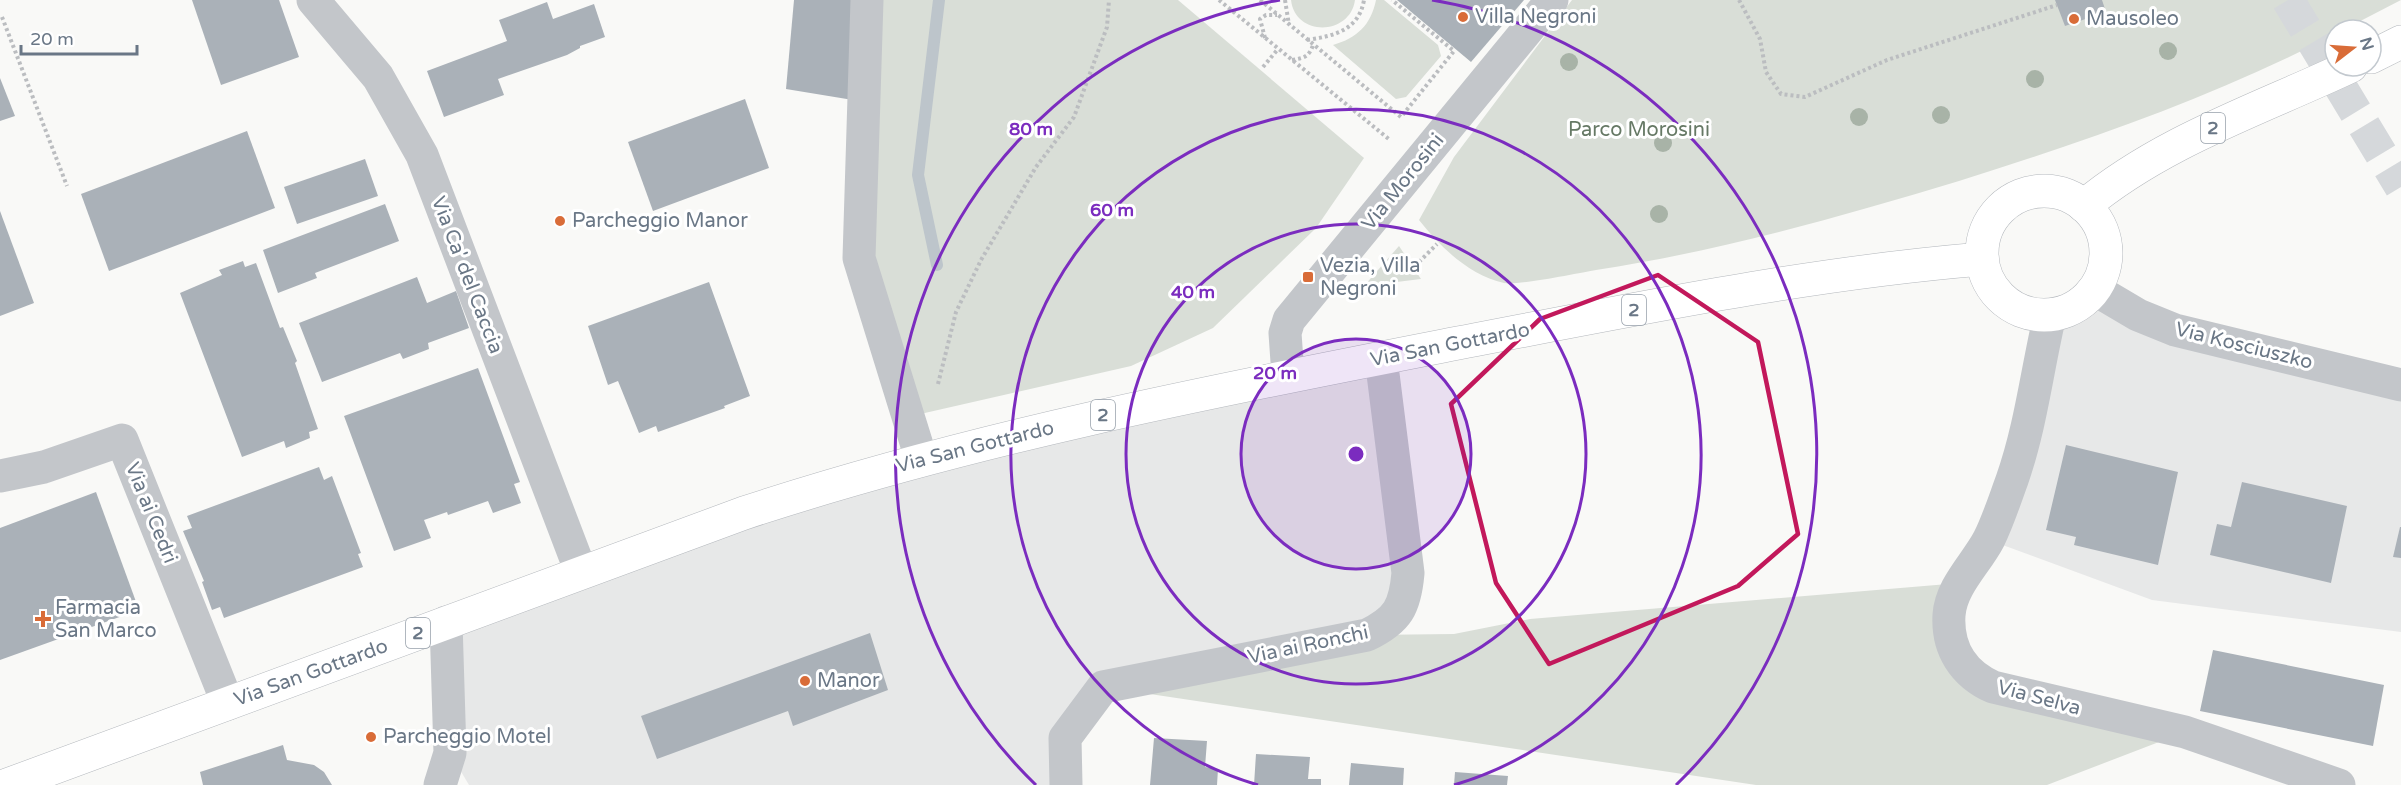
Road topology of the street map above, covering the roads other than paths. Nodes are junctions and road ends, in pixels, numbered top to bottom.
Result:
1 (313, 0) edge
2 (867, 0) edge
3 (1552, 0) edge
4 (2401, 42) edge
5 (2383, 51) edge
6 (2325, 78) edge
7 (2084, 206) junction
8 (1982, 258) junction
9 (2094, 289) junction
10 (2050, 315) junction
11 (1381, 358) junction
12 (1288, 376) junction
13 (2401, 385) edge
14 (919, 461) junction
15 (0, 476) edge
16 (581, 572) junction
17 (446, 622) junction
18 (228, 704) junction
19 (7, 785) edge
20 (441, 785) edge
21 (1066, 785) edge
22 (2339, 785) edge

1 - 16 street, Via Ca' del Caccia
2 - 14 street
3 - 12 street, Via Morosini
4 - 5 main road
6 - 7 main road, 2
7 - 8 main road
7 - 9 main road
8 - 10 main road
8 - 11 main road, Via San Gottardo / 2
9 - 10 main road
9 - 13 street, Via Kosciuszko
10 - 22 street, Via Selva
11 - 12 main road, Via San Gottardo / 2
11 - 21 street, Via ai Ronchi
12 - 14 main road, Via San Gottardo / 2
14 - 16 main road, Via San Gottardo / 2
15 - 18 street, Via ai Cedri
16 - 17 main road, Via San Gottardo / 2
17 - 18 main road, Via San Gottardo / 2
17 - 20 street
18 - 19 main road, Via San Gottardo / 2

